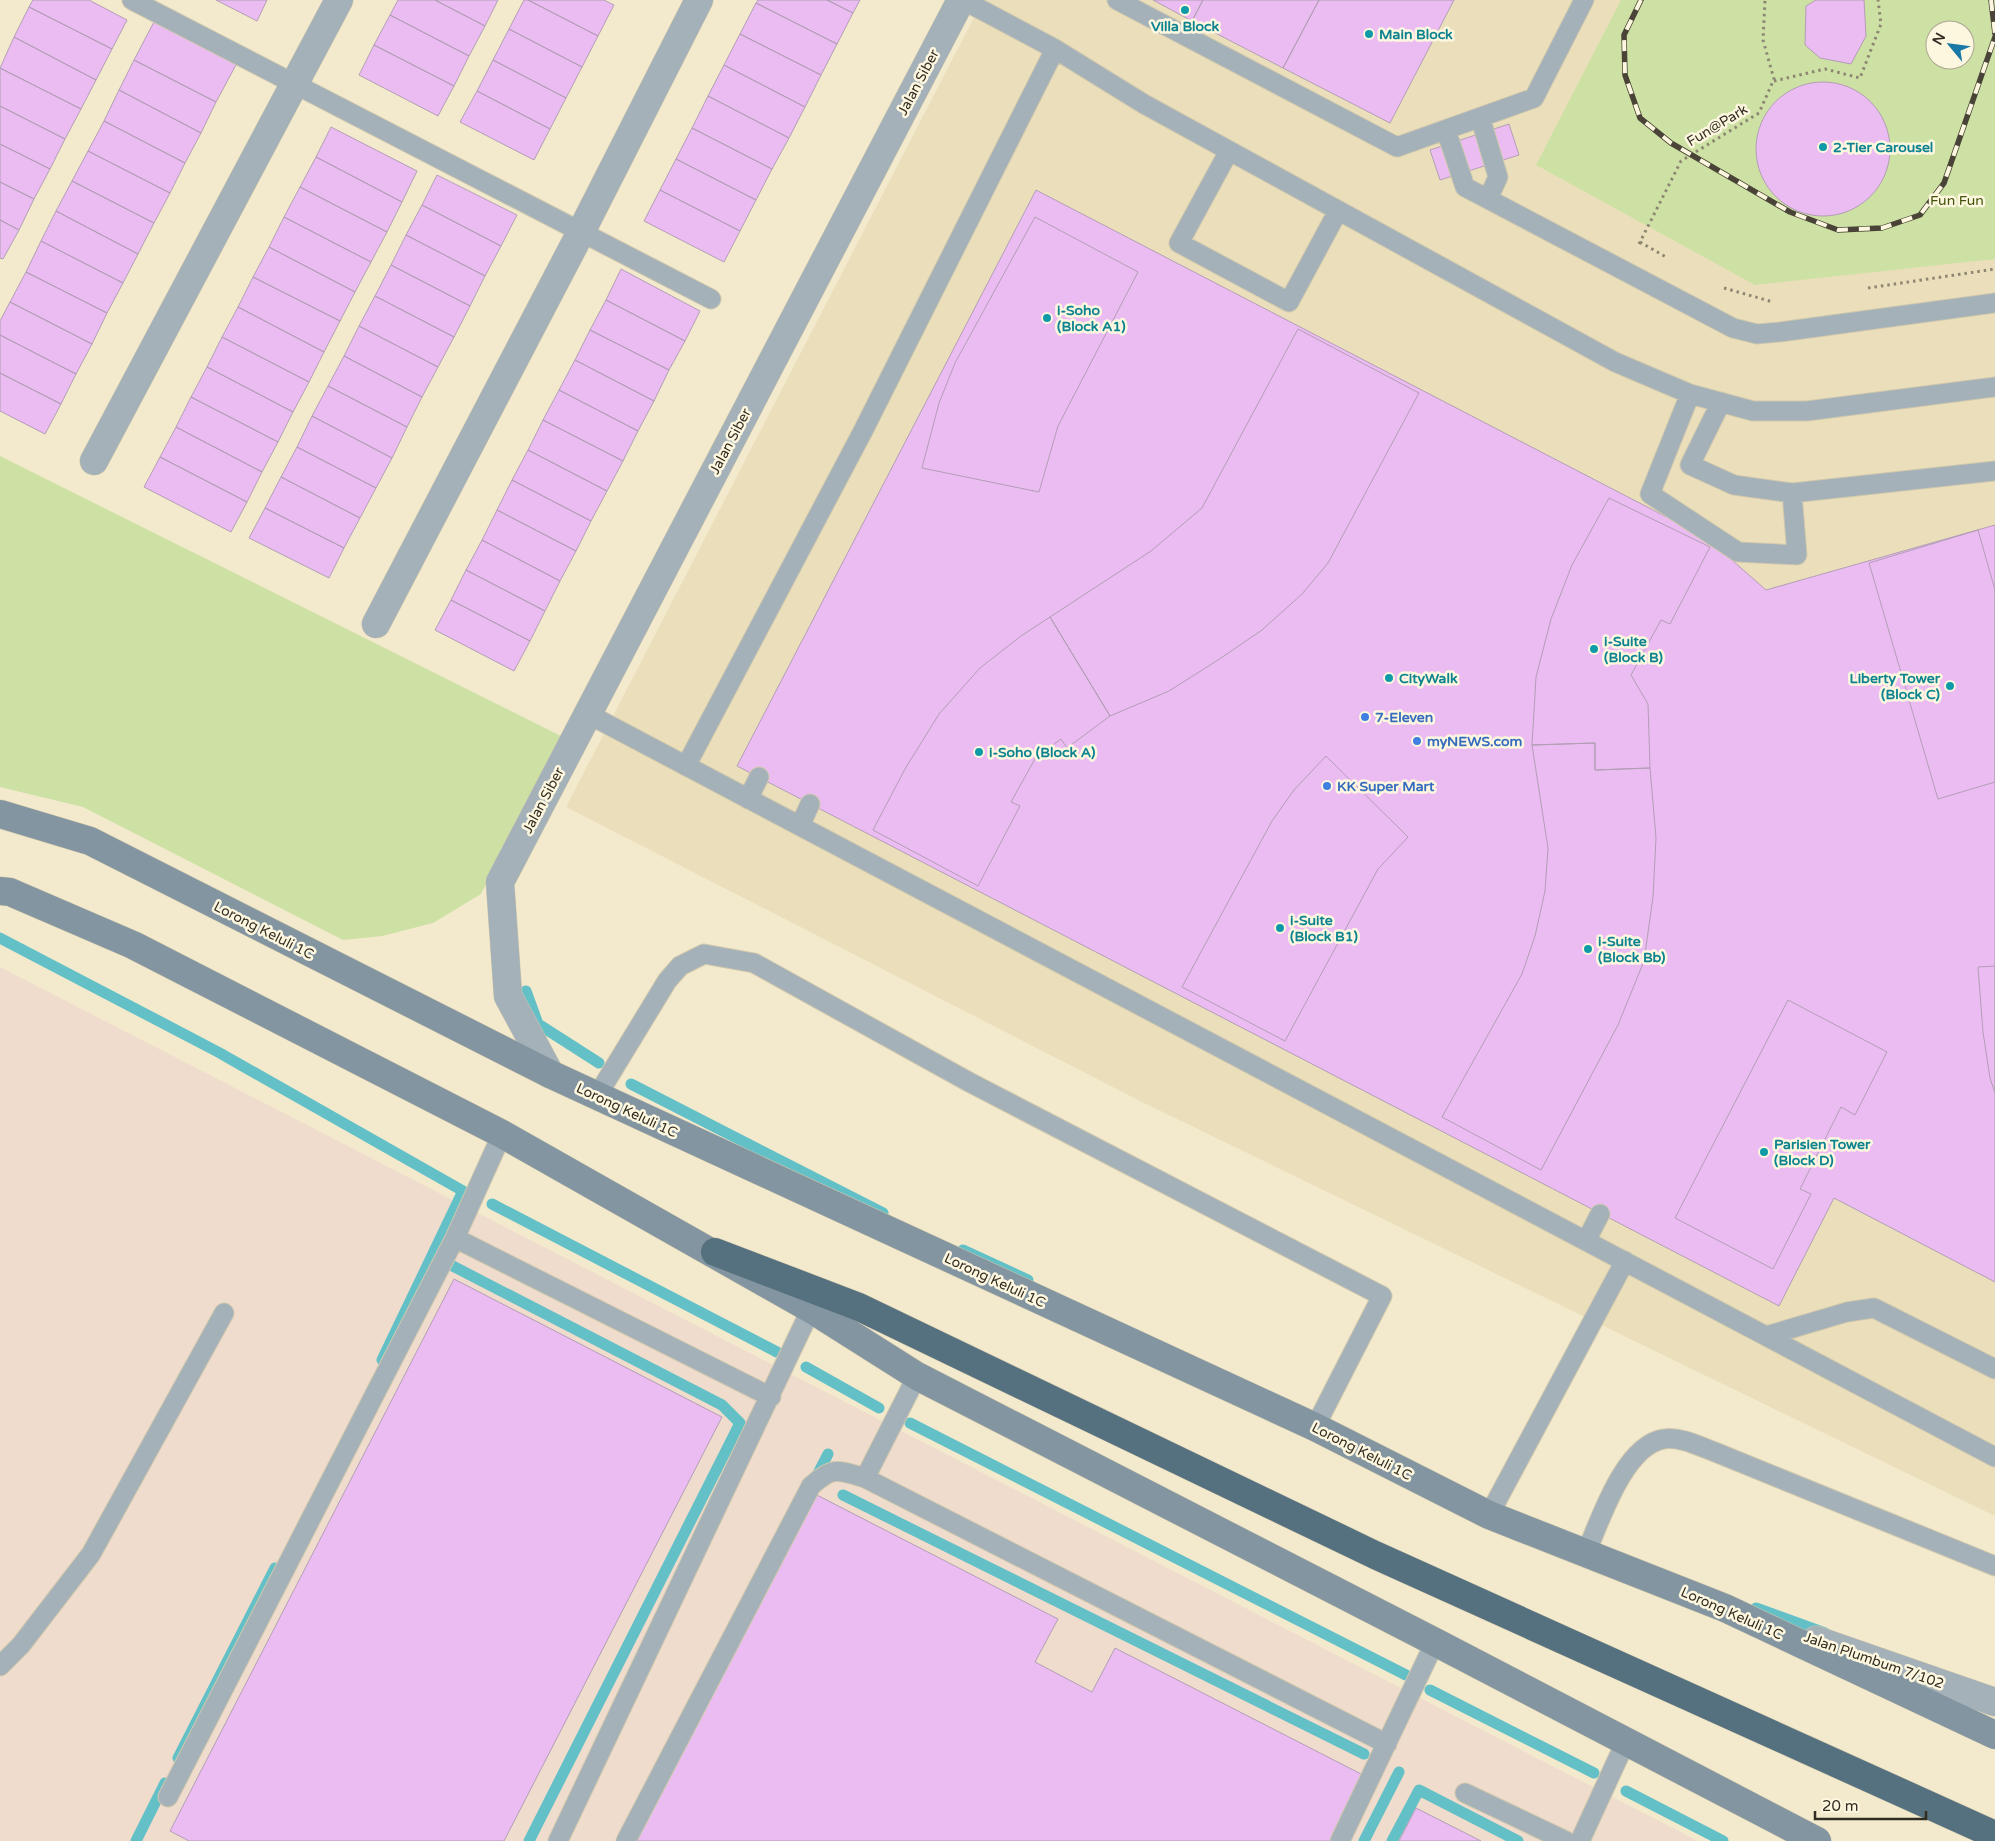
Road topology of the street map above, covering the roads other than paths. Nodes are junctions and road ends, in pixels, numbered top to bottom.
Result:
1 (132, 0) edge
2 (339, 0) edge
3 (699, 0) edge
4 (962, 0) edge
5 (1117, 0) edge
6 (1584, 0) edge
7 (1055, 49) junction
8 (295, 84) junction
9 (1480, 117) junction
10 (1446, 130) junction
11 (1229, 151) junction
12 (1488, 199) junction
13 (1338, 211) junction
14 (581, 232) junction
15 (711, 299) dead end
16 (1995, 303) edge
17 (1995, 387) edge
18 (1690, 394) junction
19 (1721, 402) junction
20 (94, 461) dead end
21 (1995, 471) edge
22 (1792, 493) junction
23 (376, 624) dead end
24 (588, 714) junction
25 (686, 766) junction
26 (759, 777) dead end
27 (748, 799) junction
28 (810, 804) dead end
29 (0, 814) edge
30 (800, 826) junction
31 (0, 891) edge
32 (550, 1074) junction
33 (597, 1096) junction
34 (502, 1134) junction
35 (1600, 1214) dead end
36 (455, 1238) junction
37 (1586, 1241) junction
38 (715, 1252) junction
39 (1624, 1261) junction
40 (811, 1309) junction
41 (224, 1313) dead end
42 (1766, 1336) junction
43 (1995, 1369) edge
44 (917, 1376) junction
45 (771, 1397) junction
46 (1315, 1428) junction
47 (1995, 1457) edge
48 (865, 1478) junction
49 (1489, 1515) junction
50 (1586, 1553) junction
51 (1995, 1566) edge
52 (1725, 1608) junction
53 (1435, 1642) junction
54 (0, 1666) edge
55 (1995, 1702) edge
56 (1995, 1735) edge
57 (1625, 1743) junction
58 (1387, 1744) junction
59 (1466, 1793) dead end
60 (168, 1796) dead end
61 (1995, 1835) edge
62 (558, 1841) edge
63 (626, 1841) edge
64 (1340, 1841) edge
65 (1566, 1841) edge
66 (1580, 1841) edge
67 (1817, 1841) edge

1 - 8 lane
2 - 8 street
3 - 14 street
4 - 7 lane
4 - 24 street, Jalan Siber
5 - 10 lane
6 - 9 lane
7 - 11 lane
7 - 25 lane
8 - 14 lane
8 - 20 street
9 - 10 lane
9 - 12 lane
10 - 12 lane
11 - 13 lane
11 - 13 lane
12 - 16 lane
13 - 18 lane
14 - 15 lane
14 - 23 street
17 - 19 lane
18 - 19 lane
18 - 22 lane
19 - 22 lane
21 - 22 lane
24 - 25 lane
24 - 32 street, Jalan Siber
25 - 27 lane
26 - 27 lane
27 - 30 lane
28 - 30 lane
29 - 32 street, Lorong Keluli 1C
30 - 37 lane
31 - 34 street
32 - 33 street, Lorong Keluli 1C
33 - 46 street, Lorong Keluli 1C
33 - 46 lane
34 - 36 lane
34 - 38 street
35 - 37 lane
36 - 45 lane
36 - 60 lane
37 - 39 lane
38 - 40 street
38 - 61 highway
39 - 42 lane
39 - 49 lane
40 - 44 street
40 - 45 lane
41 - 54 lane
42 - 43 lane
42 - 47 lane
44 - 48 lane
44 - 53 street
45 - 62 lane
46 - 49 street, Lorong Keluli 1C
48 - 58 lane
48 - 63 lane
49 - 50 street, Lorong Keluli 1C
50 - 51 lane
50 - 52 street, Lorong Keluli 1C
52 - 55 street, Jalan Plumbum 7/102
52 - 56 street, Lorong Keluli 1C
53 - 57 street
53 - 58 lane
57 - 66 lane
57 - 67 street
58 - 64 lane
59 - 65 lane

